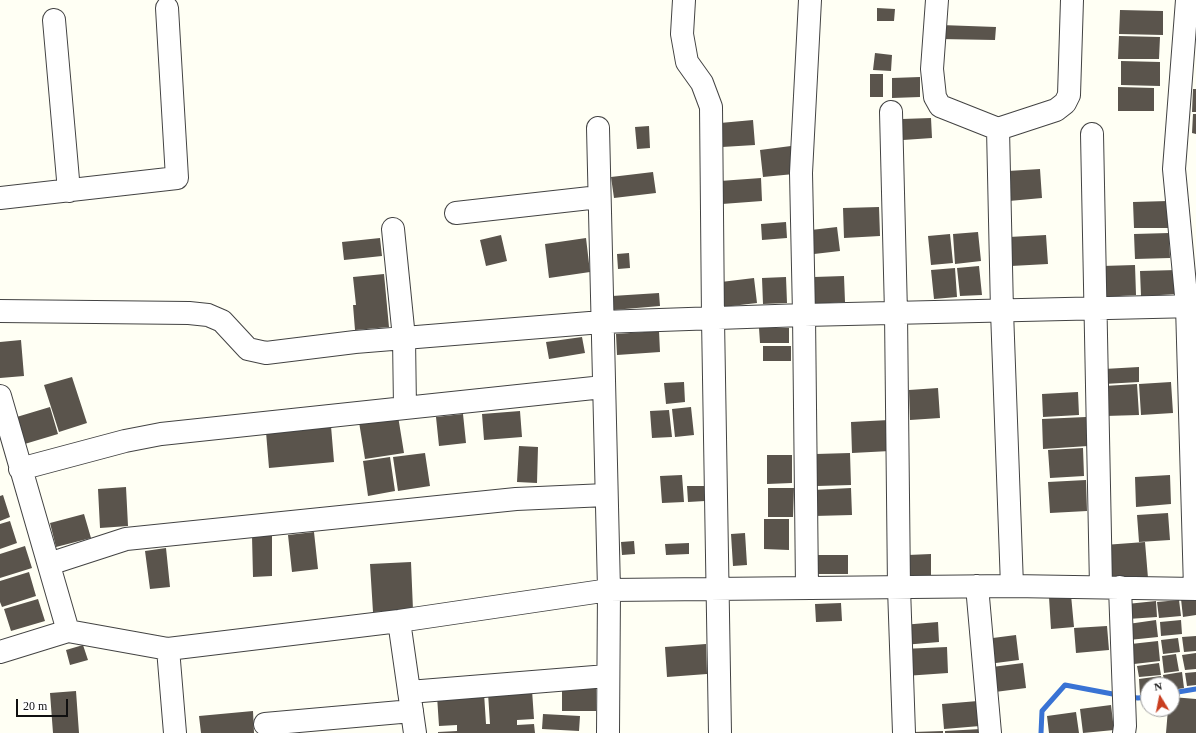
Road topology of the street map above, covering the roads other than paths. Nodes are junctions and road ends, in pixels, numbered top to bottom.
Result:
1 (684, 0) edge
2 (810, 0) edge
3 (938, 0) edge
4 (1072, 0) edge
5 (1187, 0) edge
6 (167, 8) dead end
7 (54, 20) dead end
8 (891, 112) dead end
9 (598, 128) dead end
10 (998, 129) junction
11 (1092, 134) dead end
12 (70, 191) junction
13 (599, 197) junction
14 (0, 198) edge
15 (456, 213) dead end
16 (393, 230) dead end
17 (1191, 306) edge
18 (1096, 309) junction
19 (0, 311) edge
20 (1002, 311) junction
21 (896, 313) junction
22 (804, 315) junction
23 (713, 319) junction
24 (602, 322) junction
25 (404, 338) junction
26 (603, 387) junction
27 (0, 396) edge
28 (405, 408) junction
29 (20, 469) junction
30 (606, 495) junction
31 (48, 564) junction
32 (977, 586) junction
33 (1012, 586) junction
34 (1111, 587) junction
35 (807, 588) junction
36 (899, 588) junction
37 (718, 589) junction
38 (1195, 589) edge
39 (609, 590) junction
40 (399, 621) junction
41 (68, 631) junction
42 (168, 650) junction
43 (0, 652) edge
44 (607, 676) junction
45 (411, 701) junction
46 (265, 724) dead end
47 (175, 733) edge
48 (415, 733) edge
49 (608, 733) edge
50 (720, 733) edge
51 (904, 733) edge
52 (990, 733) edge
53 (1124, 733) edge

1 - 23 street
2 - 22 street
3 - 10 street
4 - 10 street
5 - 17 street
6 - 12 street
7 - 12 street
8 - 21 street
9 - 13 street
10 - 20 street
11 - 18 street
12 - 14 street
13 - 15 street
13 - 24 street
16 - 25 street
17 - 18 street
17 - 38 street
18 - 20 street
18 - 34 street
19 - 25 street
20 - 21 street
20 - 33 street
21 - 22 street
21 - 36 street
22 - 23 street
22 - 35 street
23 - 24 street
23 - 37 street
24 - 25 street
24 - 26 street
25 - 28 street
26 - 28 street
26 - 30 street
27 - 29 street
28 - 29 street
29 - 31 street
30 - 31 street
30 - 39 street
31 - 41 street
32 - 33 street
32 - 36 street
32 - 52 street
33 - 34 street
34 - 38 street
34 - 53 street
35 - 36 street
35 - 37 street
36 - 51 street
37 - 39 street
37 - 50 street
39 - 40 street
39 - 44 street
40 - 42 street
40 - 45 street
41 - 42 street
41 - 43 street
42 - 47 street
44 - 45 street
44 - 49 street
45 - 46 street
45 - 48 street

